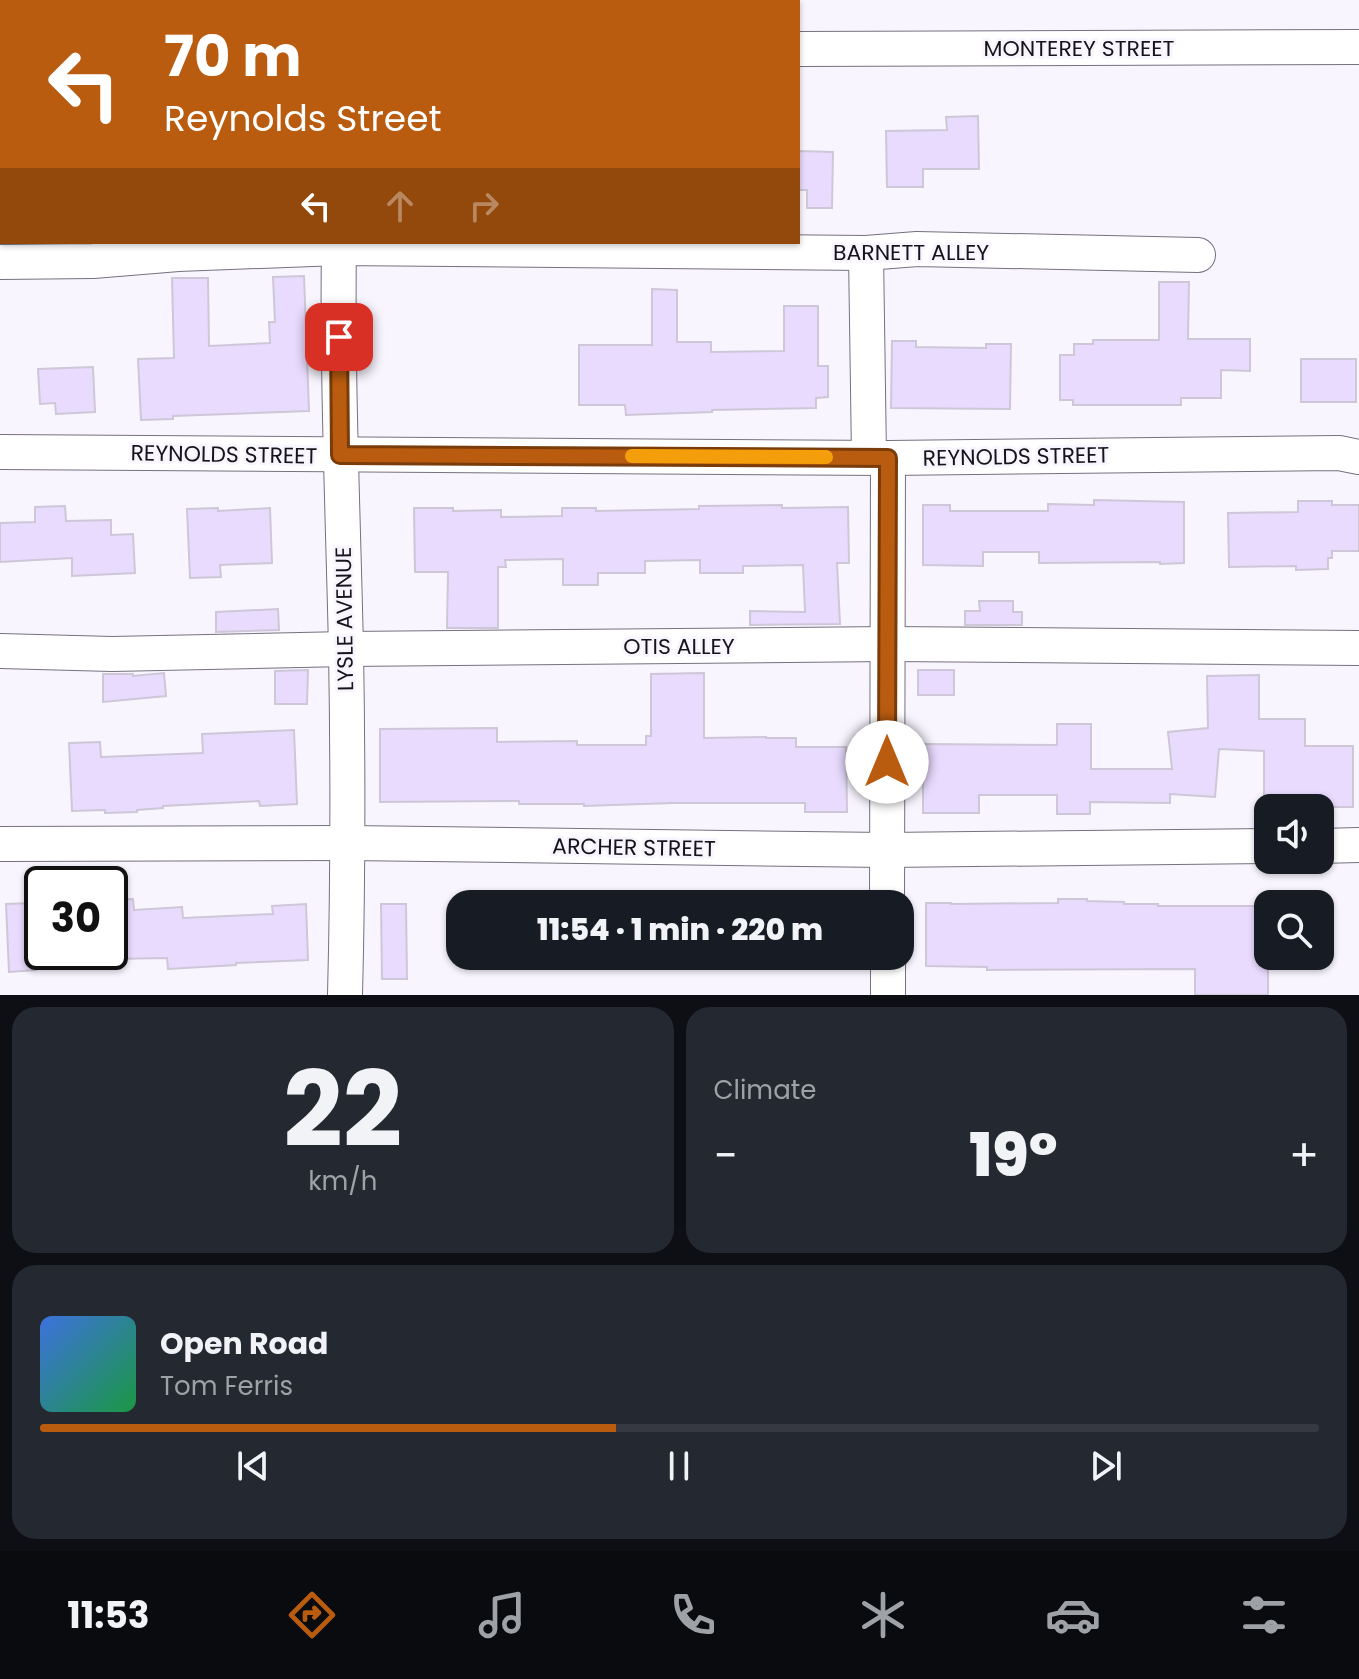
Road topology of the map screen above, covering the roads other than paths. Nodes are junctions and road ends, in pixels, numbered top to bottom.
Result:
1 (1359, 47) edge
2 (800, 49) edge
3 (339, 245) edge
4 (866, 253) junction
5 (1198, 255) dead end
6 (0, 262) edge
7 (0, 452) edge
8 (340, 455) junction
9 (878, 457) junction
10 (1359, 457) edge
11 (888, 644) junction
12 (1359, 648) edge
13 (346, 649) junction
14 (0, 651) edge
15 (348, 843) junction
16 (0, 844) edge
17 (1359, 845) edge
18 (1254, 846) edge
19 (1334, 846) edge
20 (886, 850) junction
21 (887, 890) edge
22 (888, 970) edge
23 (345, 995) edge
24 (888, 995) edge

1 - 2 street, MONTEREY STREET
3 - 4 street, BARNETT ALLEY
3 - 6 street, BARNETT ALLEY
3 - 8 street, LYSLE AVENUE
4 - 5 street, BARNETT ALLEY
4 - 9 street
7 - 8 street, REYNOLDS STREET
8 - 9 street, REYNOLDS STREET
8 - 13 street, LYSLE AVENUE
9 - 10 street, REYNOLDS STREET
9 - 11 street
11 - 12 street, OTIS ALLEY
11 - 13 street, OTIS ALLEY
11 - 20 street
13 - 14 street, OTIS ALLEY
13 - 15 street, LYSLE AVENUE
15 - 16 street, ARCHER STREET
15 - 20 street, ARCHER STREET
15 - 23 street, LYSLE AVENUE
17 - 19 street
18 - 20 street, ARCHER STREET
20 - 21 street
22 - 24 street

